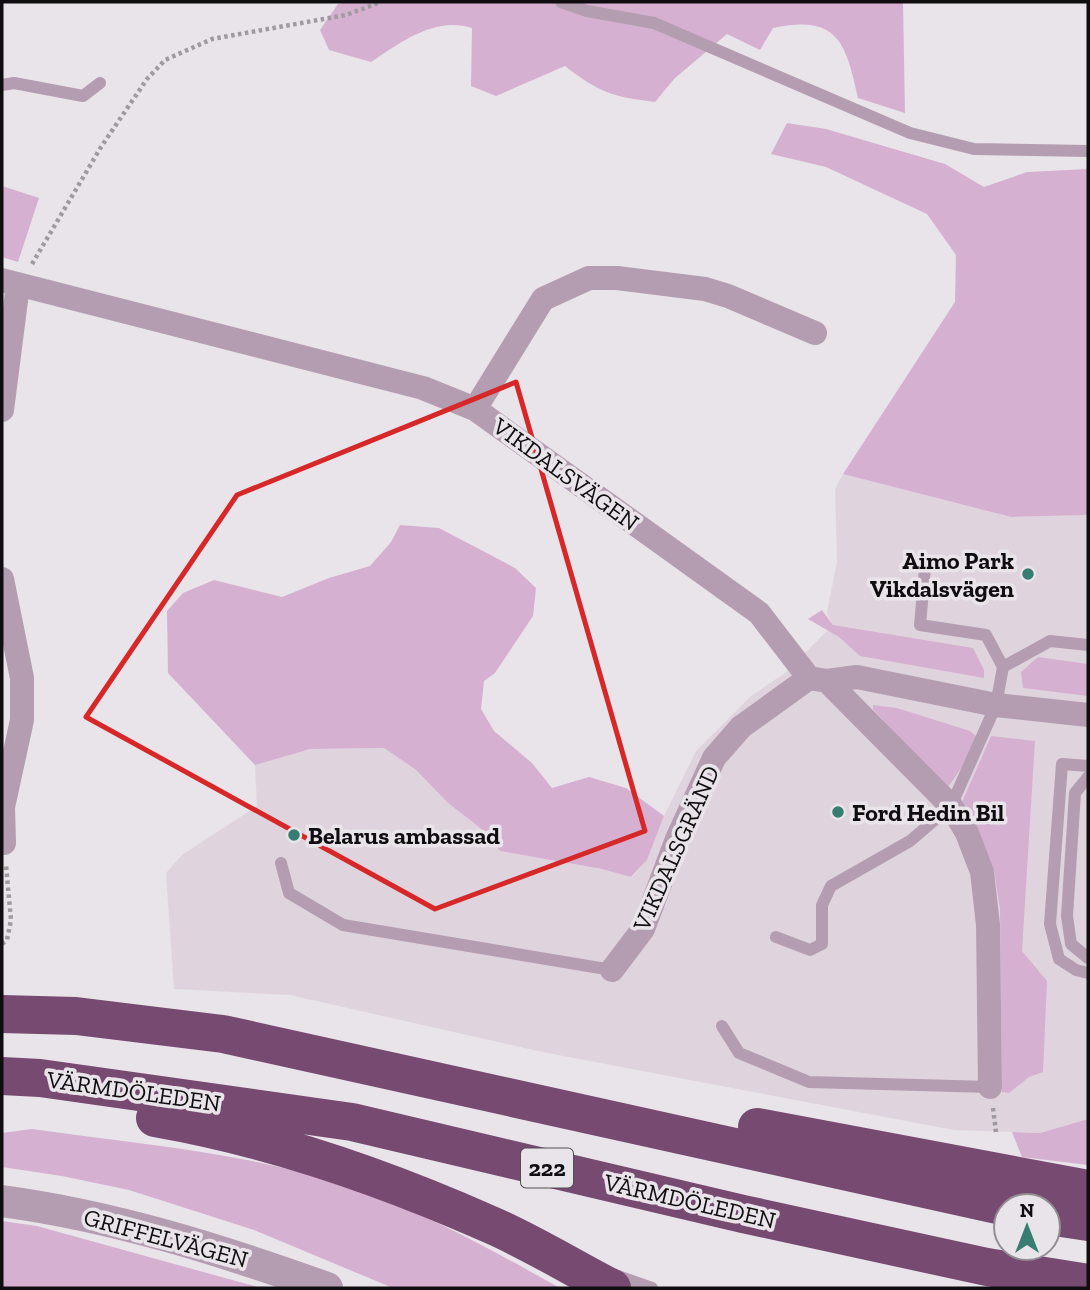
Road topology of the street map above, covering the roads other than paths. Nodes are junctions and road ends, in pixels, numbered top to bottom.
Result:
1 (561, 2) edge
2 (100, 83) dead end
3 (2, 85) edge
4 (1088, 151) edge
5 (10, 283) edge
6 (815, 333) dead end
7 (2, 410) edge
8 (475, 410) junction
9 (925, 568) dead end
10 (2, 579) edge
11 (1088, 645) edge
12 (1003, 667) junction
13 (818, 680) junction
14 (996, 705) junction
15 (1088, 715) edge
16 (1088, 766) edge
17 (1088, 777) edge
18 (951, 806) junction
19 (4, 843) road end
20 (281, 863) dead end
21 (776, 937) dead end
22 (1088, 958) edge
23 (612, 971) joint
24 (1088, 973) edge
25 (2, 1014) edge
26 (722, 1026) dead end
27 (223, 1034) junction
28 (2, 1076) edge
29 (990, 1087) joint
30 (2, 1090) edge
31 (1088, 1189) edge
32 (2, 1201) edge
33 (992, 1204) edge
34 (1062, 1218) edge
35 (1088, 1222) edge
36 (491, 1224) junction
37 (1088, 1283) edge
38 (327, 1288) edge
39 (612, 1288) edge
40 (652, 1288) edge

1 - 4 lane
2 - 3 lane
5 - 7 street
5 - 8 street, VIKDALSVÄGEN
6 - 8 street
8 - 13 street, VIKDALSVÄGEN
9 - 12 lane
10 - 19 street
11 - 12 lane
12 - 14 lane
13 - 14 street
13 - 18 street, VIKDALSVÄGEN
13 - 23 street, VIKDALSGRÄND
14 - 15 street
14 - 18 lane
16 - 24 lane
17 - 22 lane
18 - 21 lane
18 - 29 street, VIKDALSVÄGEN
20 - 23 lane
25 - 27 highway
26 - 29 lane
27 - 31 highway
27 - 33 highway
28 - 37 highway, VÄRMDÖLEDEN / 222
30 - 36 highway
32 - 38 street, GRIFFELVÄGEN
34 - 35 highway
36 - 39 highway
36 - 40 lane

